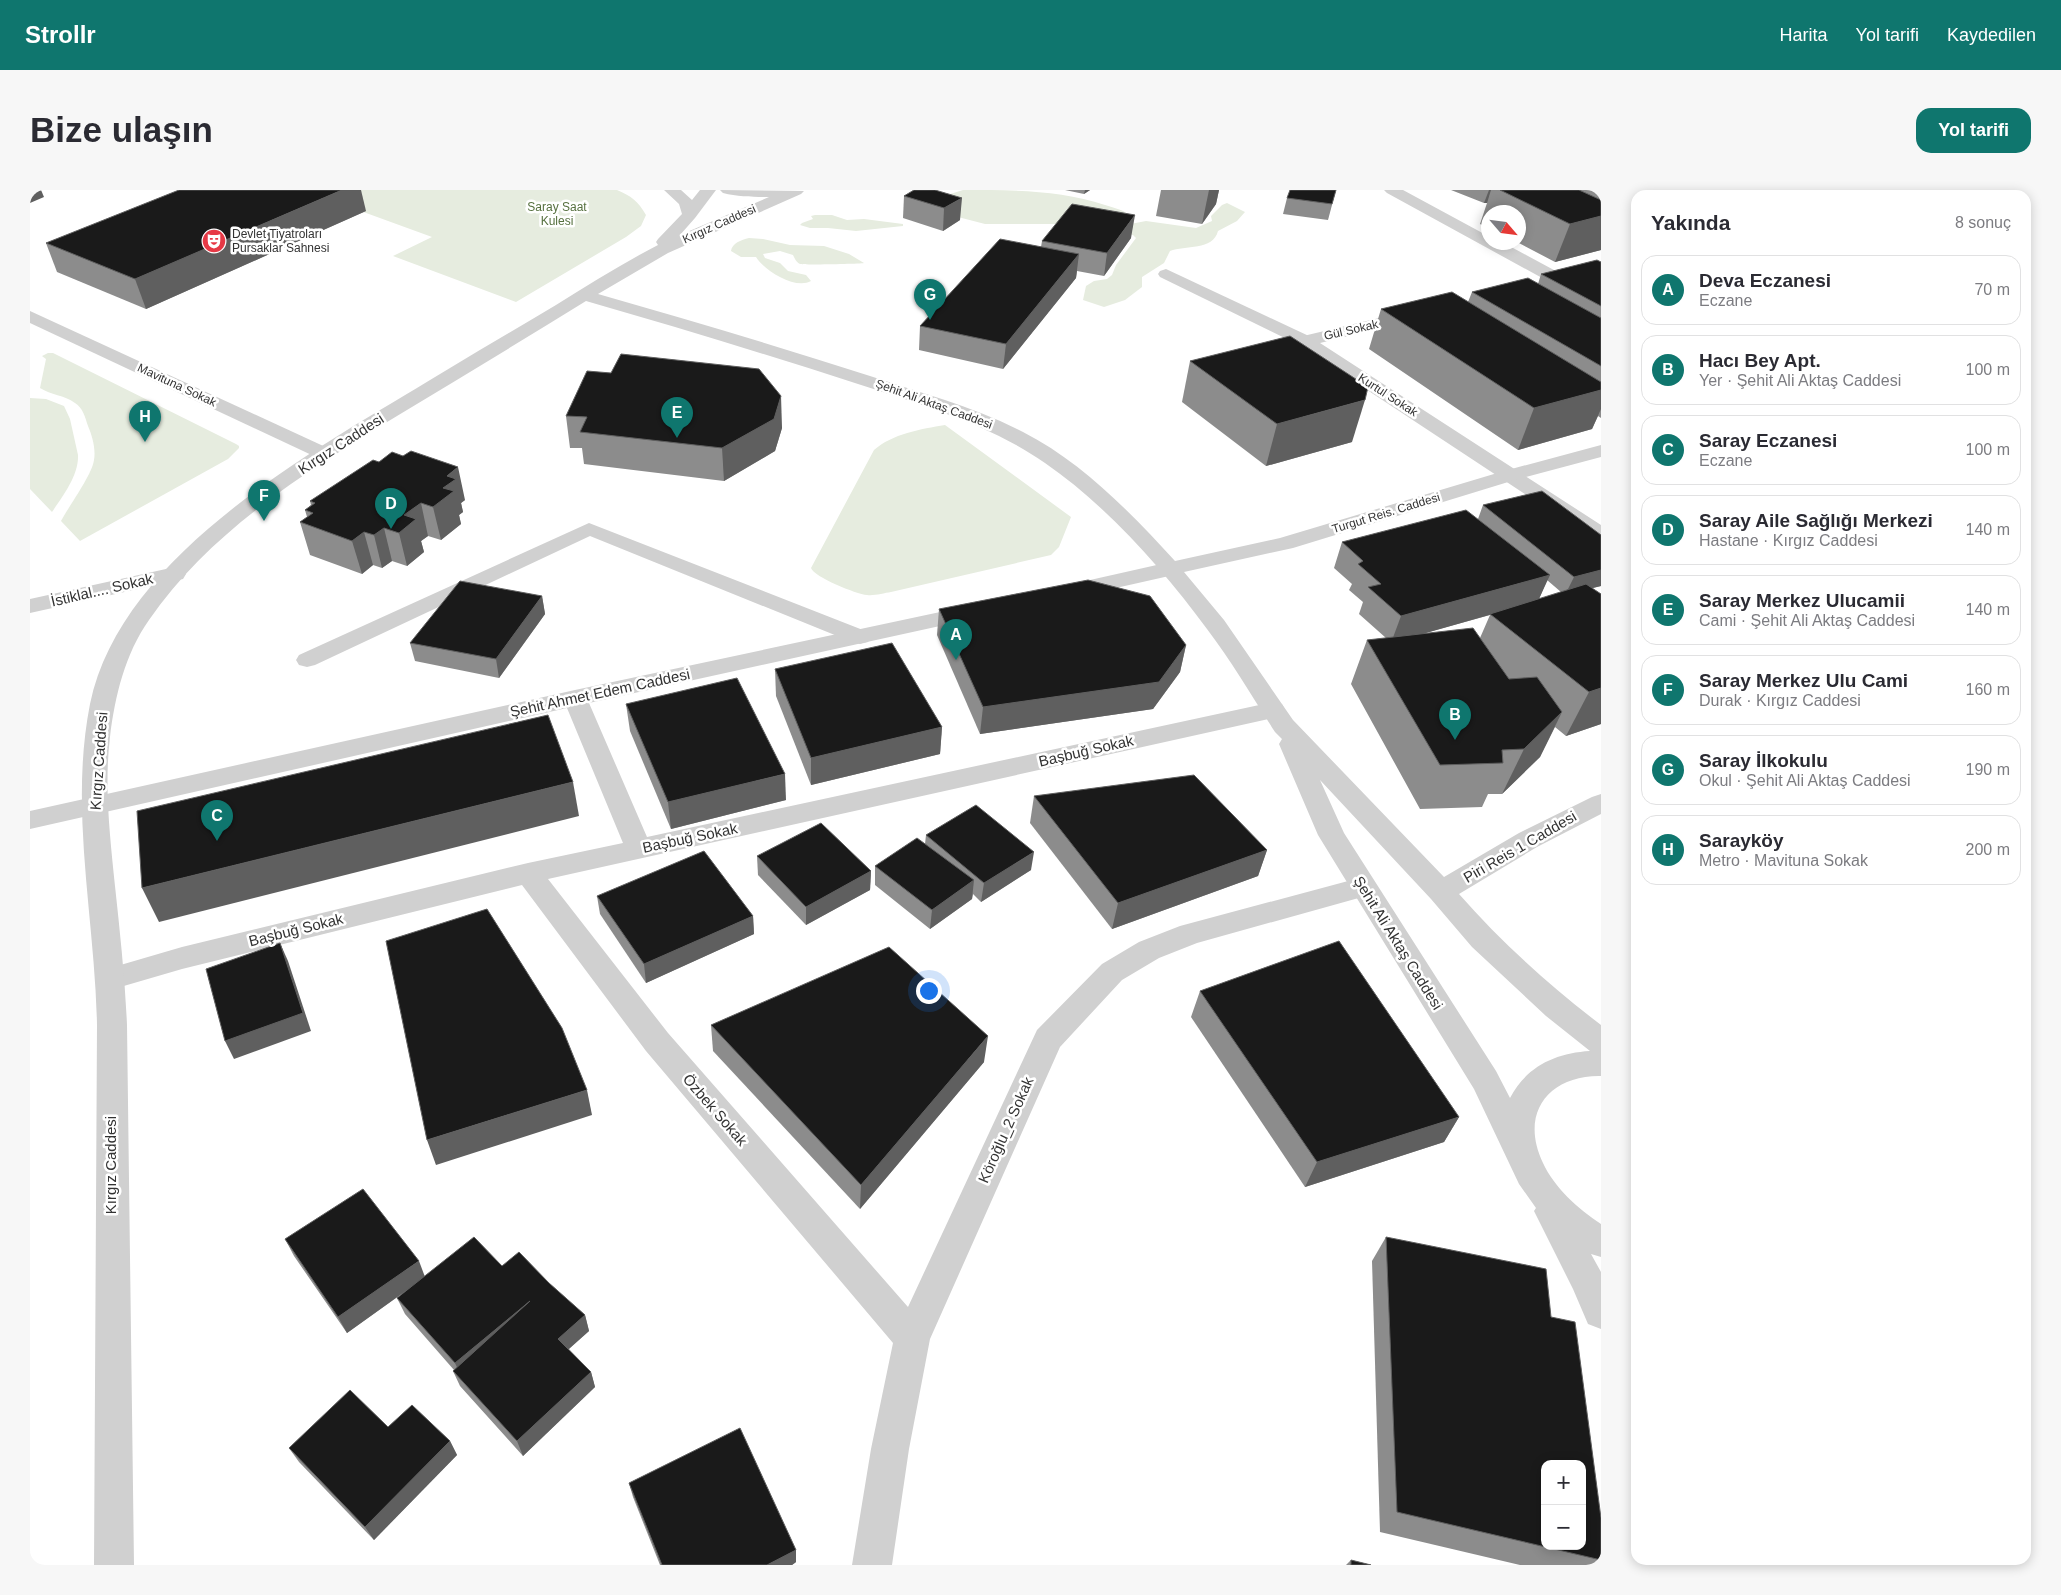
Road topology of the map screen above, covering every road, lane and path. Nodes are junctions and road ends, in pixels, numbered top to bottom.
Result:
1 (672, 190) edge
2 (708, 190) edge
3 (728, 190) edge
4 (797, 190) edge
5 (1392, 190) edge
6 (690, 215) junction
7 (1481, 238) edge
8 (1507, 250) edge
9 (643, 259) junction
10 (1166, 274) dead end
11 (1540, 285) edge
12 (584, 295) junction
13 (1428, 312) edge
14 (30, 316) edge
15 (1306, 341) junction
16 (1601, 451) edge
17 (325, 454) junction
18 (1511, 475) junction
19 (1601, 534) edge
20 (1170, 570) junction
21 (175, 574) junction
22 (1044, 597) edge
23 (30, 606) edge
24 (996, 608) edge
25 (860, 637) junction
26 (308, 660) dead end
27 (574, 698) junction
28 (1279, 718) junction
29 (1601, 803) edge
30 (95, 804) junction
31 (30, 820) edge
32 (639, 849) junction
33 (528, 873) junction
34 (1363, 887) junction
35 (1440, 892) junction
36 (110, 979) junction
37 (1601, 1042) edge
38 (1601, 1063) edge
39 (1529, 1169) junction
40 (1601, 1242) edge
41 (1601, 1312) edge
42 (912, 1338) junction
43 (114, 1565) edge
44 (872, 1565) edge

1 - 6 street
2 - 6 street, Kırgız Caddesi
3 - 4 street
4 - 9 street, Kırgız Caddesi
5 - 7 street
6 - 9 street, Kırgız Caddesi
8 - 11 street
9 - 12 street, Kırgız Caddesi
10 - 15 lane, Kurtul Sokak
12 - 17 street, Kırgız Caddesi
12 - 20 street, Şehit Ali Aktaş Caddesi
13 - 15 street, Gül Sokak
14 - 17 street, Mavituna Sokak
15 - 18 street, Kurtul Sokak
16 - 18 street, Turgut Reis. Caddesi
17 - 21 street, Kırgız Caddesi
18 - 19 street, Kurtul Sokak
18 - 20 street, Turgut Reis. Caddesi
20 - 22 street
20 - 28 street, Şehit Ali Aktaş Caddesi
21 - 23 street, İstiklal.... Sokak
21 - 30 street, Kırgız Caddesi
24 - 25 street, Şehit Ahmet Edem Caddesi
25 - 26 lane
25 - 27 street, Şehit Ahmet Edem Caddesi
27 - 30 street, Şehit Ahmet Edem Caddesi
27 - 32 street
28 - 32 street, Başbuğ Sokak
28 - 34 street, Şehit Ali Aktaş Caddesi
28 - 35 street, Şehit Ali Aktaş Caddesi
29 - 35 street, Piri Reis 1 Caddesi
30 - 31 street, Şehit Ahmet Edem Caddesi
30 - 36 street, Kırgız Caddesi
32 - 33 street, Başbuğ Sokak
33 - 36 street, Başbuğ Sokak
33 - 42 street, Özbek Sokak
34 - 39 street, Şehit Ali Aktaş Caddesi
34 - 42 street, Köroğlu_2 Sokak
35 - 37 street, Şehit Ali Aktaş Caddesi
36 - 43 street, Kırgız Caddesi
38 - 39 street, Şehit Ali Aktaş Caddesi
39 - 40 street, Şehit Ali Aktaş Caddesi
39 - 41 street, Şehit Ali Aktaş Caddesi
42 - 44 street, Köroğlu_2 Sokak

